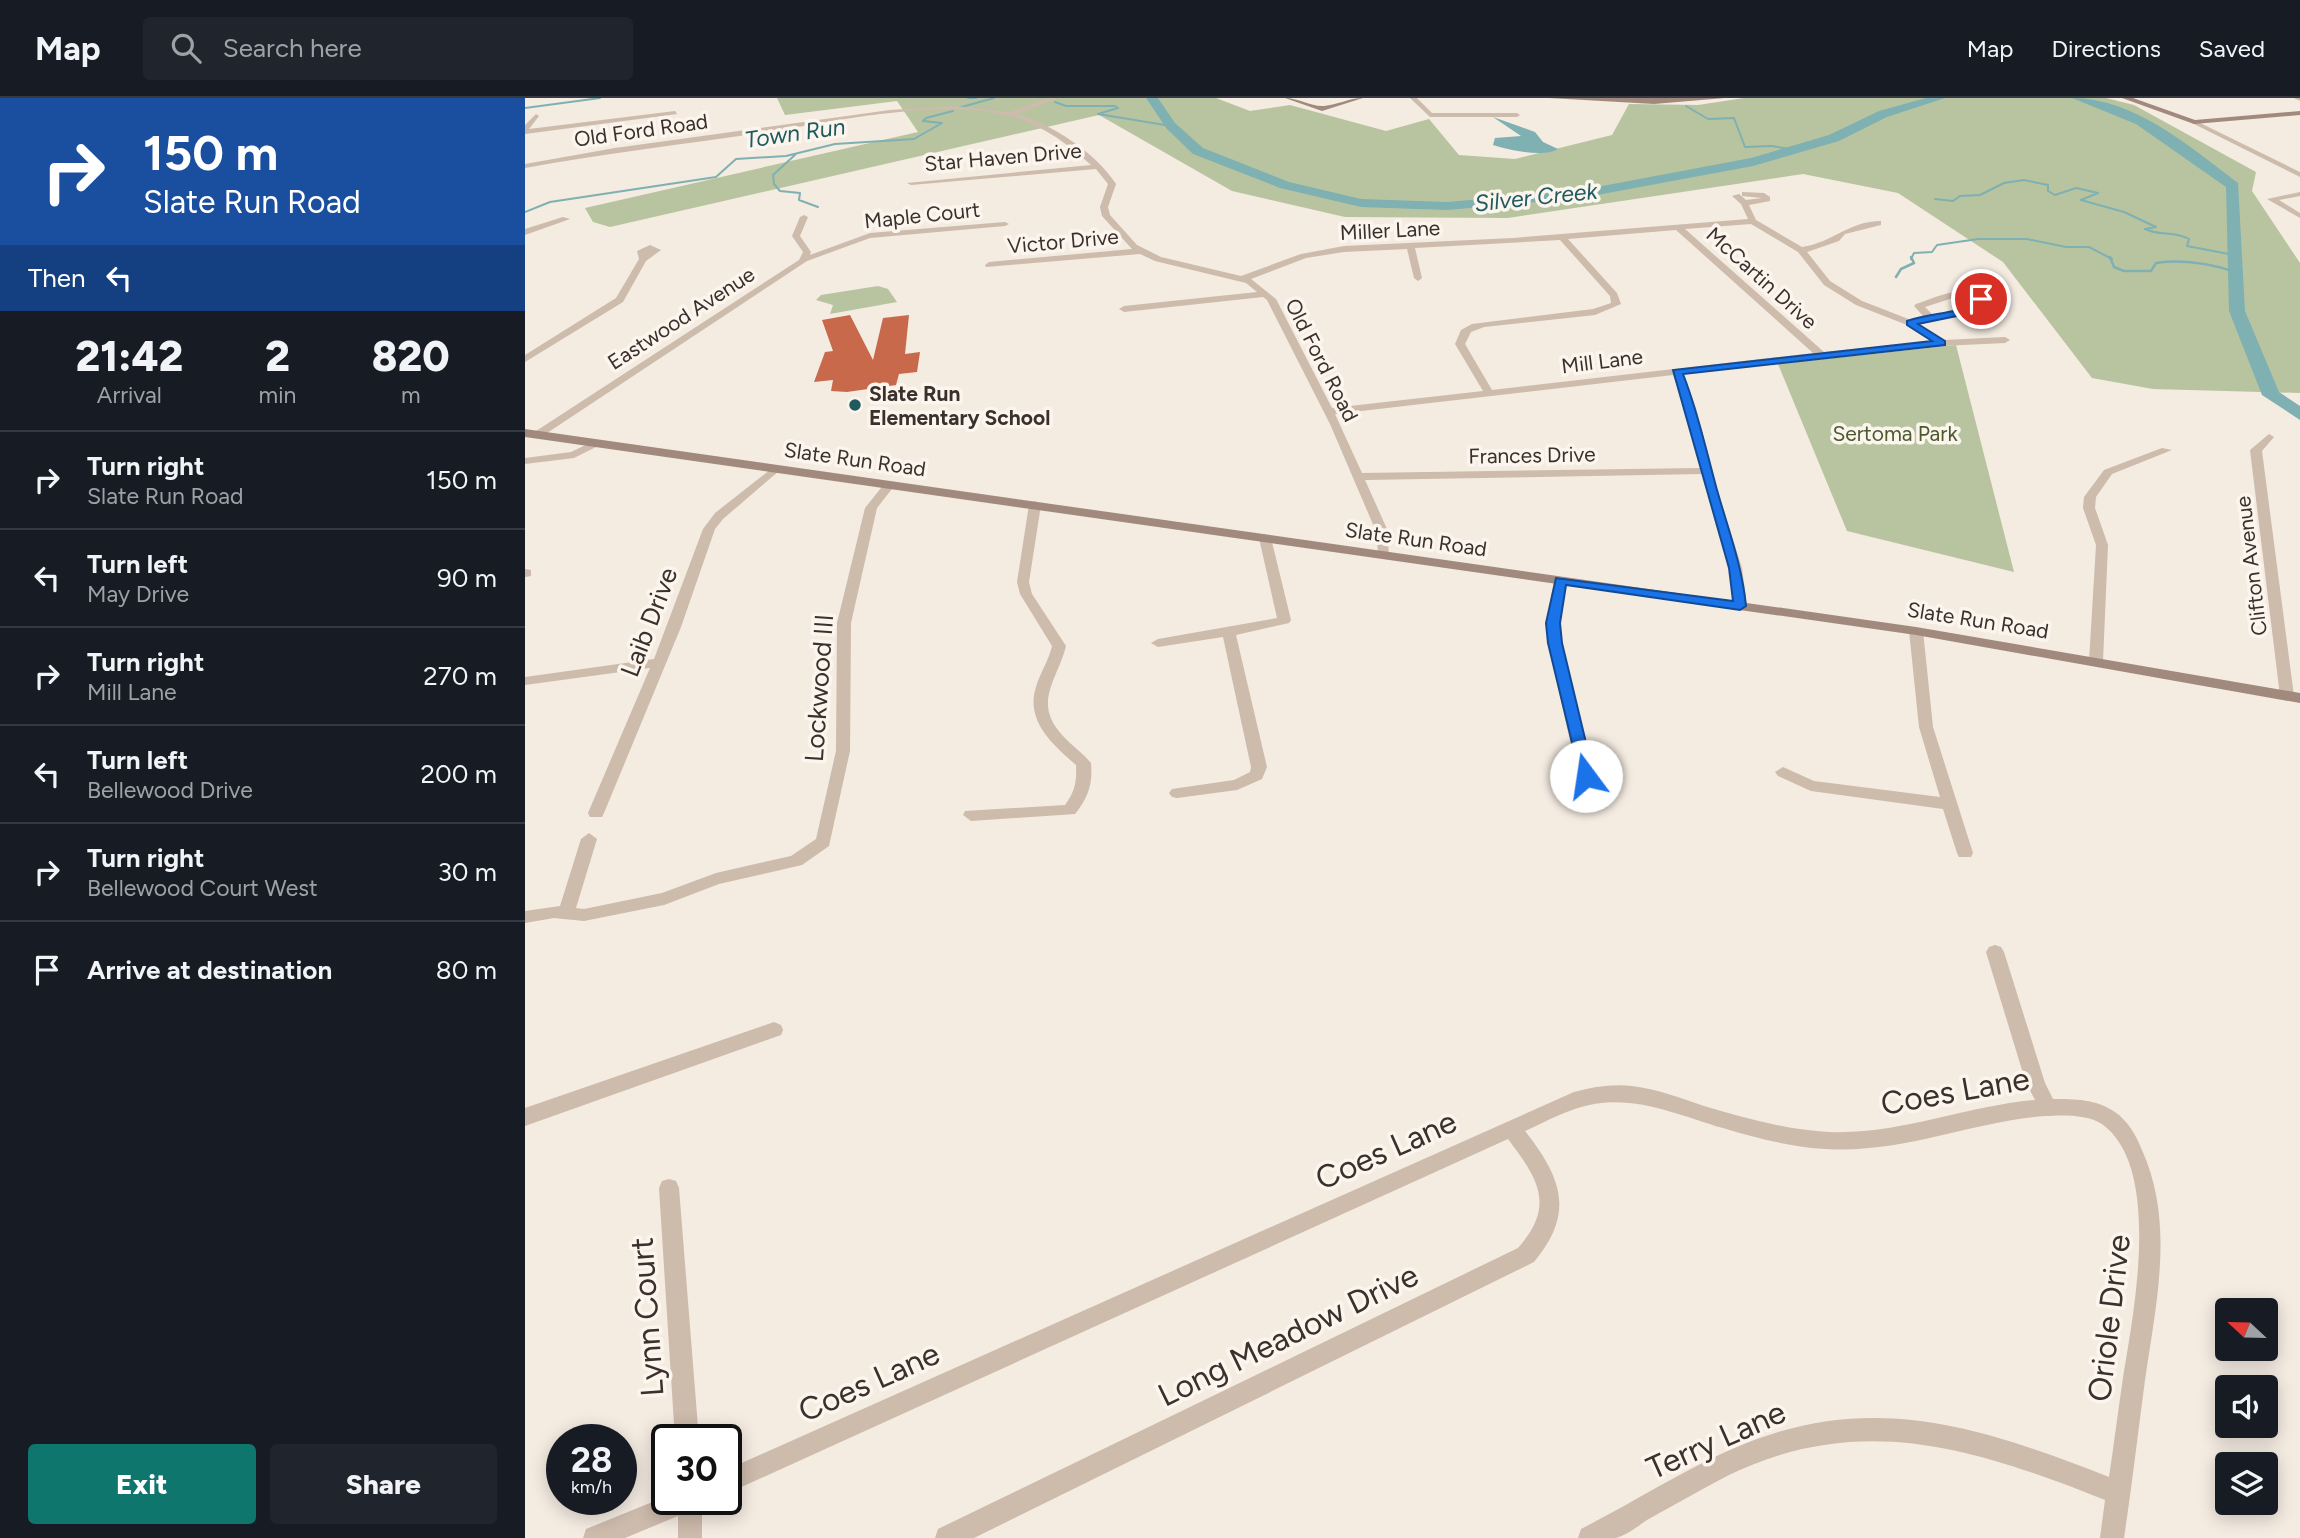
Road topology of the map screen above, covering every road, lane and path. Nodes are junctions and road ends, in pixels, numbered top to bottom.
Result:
1 (1055, 98) edge
2 (1289, 98) edge
3 (1359, 98) edge
4 (1413, 98) edge
5 (1553, 98) edge
6 (1721, 98) edge
7 (2126, 98) edge
8 (675, 113) dead end
9 (2300, 113) edge
10 (1010, 114) junction
11 (1517, 115) dead end
12 (536, 116) dead end
13 (2195, 122) junction
14 (525, 131) edge
15 (525, 166) edge
16 (1098, 167) junction
17 (2300, 174) edge
18 (911, 183) dead end
19 (2300, 194) edge
20 (1742, 198) dead end
21 (2300, 216) edge
22 (804, 217) dead end
23 (566, 219) dead end
24 (1753, 221) junction
25 (1005, 223) dead end
26 (1878, 223) dead end
27 (1678, 227) junction
28 (525, 232) edge
29 (1562, 237) junction
30 (1410, 245) junction
31 (1801, 250) junction
32 (1140, 251) junction
33 (643, 259) dead end
34 (804, 259) junction
35 (989, 265) dead end
36 (1418, 278) dead end
37 (1243, 279) junction
38 (1267, 294) junction
39 (1124, 309) dead end
40 (1929, 316) junction
41 (1910, 323) junction
42 (2005, 340) dead end
43 (1942, 343) junction
44 (1822, 356) junction
45 (525, 359) edge
46 (1677, 372) junction
47 (1489, 393) junction
48 (1329, 412) junction
49 (531, 434) edge
50 (2269, 437) dead end
51 (594, 443) junction
52 (2166, 450) dead end
53 (525, 461) edge
54 (775, 469) junction
55 (1706, 471) junction
56 (1358, 477) junction
57 (890, 485) junction
58 (1035, 505) junction
59 (1265, 538) junction
60 (1383, 555) junction
61 (1560, 581) junction
62 (1740, 606) junction
63 (1916, 631) junction
64 (1229, 632) junction
65 (1158, 643) dead end
66 (2096, 661) junction
67 (658, 663) junction
68 (525, 681) edge
69 (2294, 697) edge
70 (1783, 772) dead end
71 (1586, 776) dead end
72 (1177, 793) dead end
73 (1950, 803) junction
74 (596, 813) dead end
75 (971, 815) dead end
76 (589, 839) dead end
77 (1965, 853) dead end
78 (566, 914) junction
79 (525, 917) edge
80 (1996, 952) dead end
81 (774, 1030) dead end
82 (2048, 1108) junction
83 (2108, 1116) joint
84 (525, 1117) edge
85 (1512, 1129) junction
86 (669, 1188) dead end
87 (686, 1424) edge
88 (742, 1475) edge
89 (2118, 1493) junction
90 (651, 1515) edge
91 (689, 1515) edge
92 (595, 1538) edge
93 (690, 1538) edge
94 (947, 1538) edge
95 (1590, 1538) edge
96 (2112, 1538) edge

1 - 10 street
2 - 3 street
4 - 11 street
5 - 6 street
7 - 13 street
8 - 14 street
9 - 13 street
10 - 15 street, Old Ford Road
10 - 16 street, Old Ford Road
12 - 14 street
13 - 17 street
16 - 18 street, Star Haven Drive
16 - 32 street, Old Ford Road
19 - 21 street
20 - 24 street
22 - 34 street
23 - 28 street
24 - 27 street, Miller Lane
24 - 31 street
25 - 34 street, Maple Court
26 - 31 street
27 - 29 street, Miller Lane
27 - 44 street, McCartin Drive
29 - 30 street, Miller Lane
29 - 47 street
30 - 36 street
30 - 37 street, Miller Lane
31 - 41 street
32 - 35 street, Victor Drive
32 - 37 street, Old Ford Road
33 - 45 street
34 - 49 street, Eastwood Avenue
37 - 38 street, Old Ford Road
38 - 39 street
38 - 48 street, Old Ford Road
40 - 40 street
40 - 41 street
41 - 43 street
42 - 43 street, Mill Lane
43 - 44 street, Mill Lane
44 - 46 street, Mill Lane
46 - 47 street, Mill Lane
46 - 55 street
47 - 48 street, Mill Lane
48 - 56 street, Old Ford Road
49 - 51 street, Slate Run Road
50 - 69 street, Clifton Avenue
51 - 53 street
51 - 54 street, Slate Run Road
52 - 66 street
54 - 57 street, Slate Run Road
54 - 67 street, Laib Drive
55 - 56 street, Frances Drive
55 - 62 street
56 - 60 street, Old Ford Road
57 - 58 street, Slate Run Road
57 - 78 street, Lockwood III
58 - 59 street, Slate Run Road
58 - 75 street
59 - 60 street, Slate Run Road
59 - 64 street
60 - 61 street, Slate Run Road
61 - 62 street, Slate Run Road
61 - 71 street
62 - 63 street, Slate Run Road
63 - 66 street, Slate Run Road
63 - 73 street
64 - 65 street
64 - 72 street
66 - 69 street, Slate Run Road
67 - 68 street
67 - 74 street, Laib Drive
70 - 73 street
73 - 77 street
76 - 78 street
78 - 79 street, Lockwood III
80 - 82 street
81 - 84 street
82 - 83 street, Coes Lane
82 - 85 street, Coes Lane
83 - 89 street, Oriole Drive
85 - 88 street, Coes Lane
85 - 94 street, Long Meadow Drive
86 - 87 street, Lynn Court
89 - 95 street, Terry Lane
89 - 96 street, Oriole Drive
90 - 92 street
91 - 93 street

